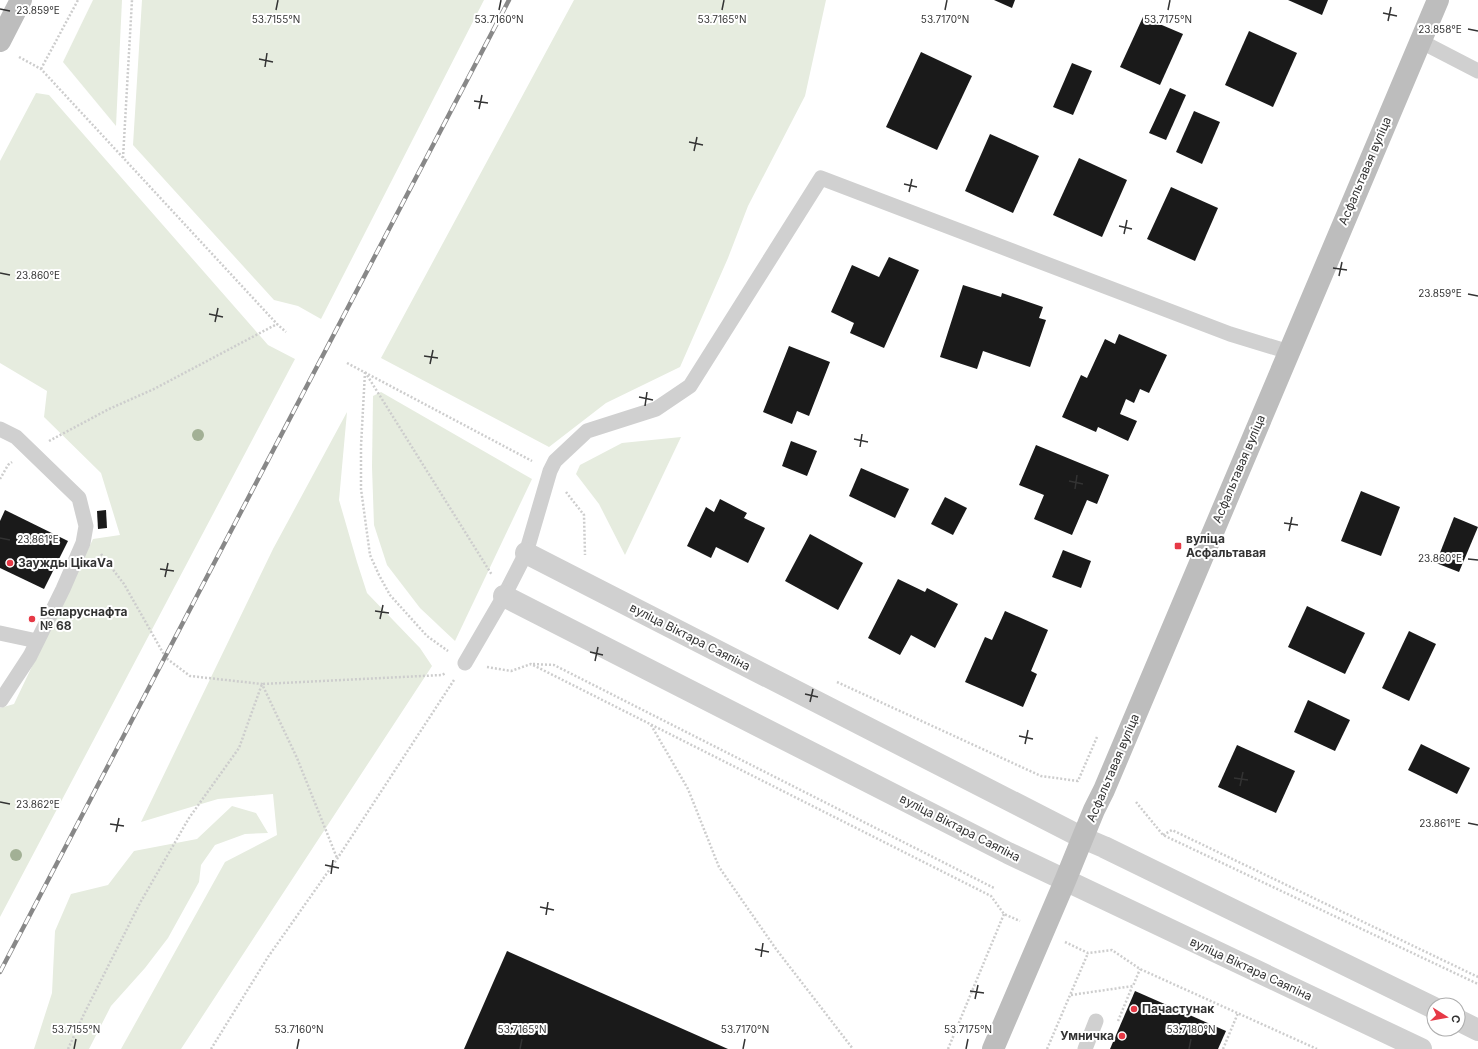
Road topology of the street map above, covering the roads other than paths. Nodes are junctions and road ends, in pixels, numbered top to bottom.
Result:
1 (21, 0) edge
2 (1438, 0) edge
3 (0, 41) edge
4 (1420, 42) junction
5 (1478, 72) edge
6 (1288, 352) junction
7 (0, 429) edge
8 (526, 553) junction
9 (504, 596) junction
10 (0, 633) edge
11 (37, 642) junction
12 (465, 663) road end
13 (0, 700) edge
14 (1083, 838) junction
15 (1065, 881) junction
16 (1426, 1004) edge
17 (1096, 1022) dead end
18 (1466, 1024) edge
19 (1478, 1030) edge
20 (993, 1049) edge
21 (1085, 1049) edge
22 (1421, 1049) edge

1 - 3 street
2 - 4 street, Асфальтавая вуліца
4 - 5 lane
4 - 6 street, Асфальтавая вуліца
6 - 8 lane
6 - 14 street, Асфальтавая вуліца
7 - 11 lane
8 - 9 lane
8 - 14 street, вуліца Віктара Саяпіна
9 - 12 lane
9 - 15 street, вуліца Віктара Саяпіна
10 - 11 lane
11 - 13 lane
14 - 15 street, Асфальтавая вуліца
14 - 16 street, вуліца Віктара Саяпіна
15 - 20 street, Асфальтавая вуліца
15 - 22 street, вуліца Віктара Саяпіна
17 - 21 lane
18 - 19 street

